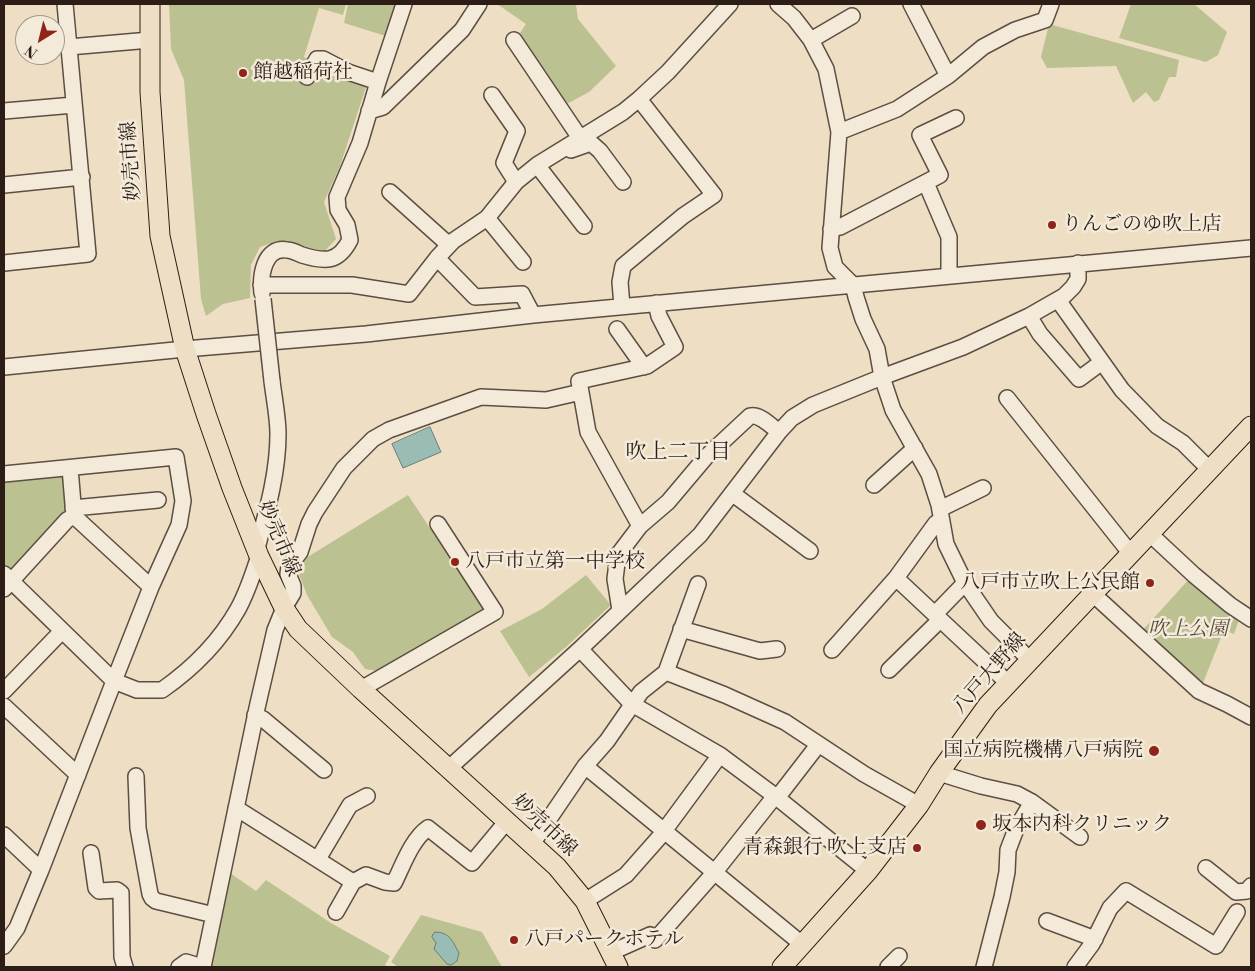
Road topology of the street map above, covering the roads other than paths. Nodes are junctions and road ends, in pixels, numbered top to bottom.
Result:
1 (65, 4) edge
2 (150, 4) edge
3 (404, 4) edge
4 (480, 4) edge
5 (778, 4) edge
6 (911, 4) edge
7 (1051, 4) edge
8 (726, 6) edge
9 (852, 16) dead end
10 (150, 40) junction
11 (514, 40) dead end
12 (811, 40) junction
13 (69, 47) junction
14 (948, 76) junction
15 (307, 77) dead end
16 (378, 82) junction
17 (492, 95) dead end
18 (639, 99) junction
19 (74, 104) junction
20 (4, 110) edge
21 (369, 111) junction
22 (956, 118) dead end
23 (839, 132) junction
24 (573, 142) junction
25 (537, 165) junction
26 (82, 177) junction
27 (516, 182) junction
28 (623, 182) dead end
29 (926, 183) junction
30 (4, 185) edge
31 (390, 192) dead end
32 (487, 218) junction
33 (584, 226) dead end
34 (831, 229) junction
35 (449, 245) junction
36 (1251, 248) edge
37 (436, 258) junction
38 (523, 262) dead end
39 (4, 263) edge
40 (1078, 263) junction
41 (949, 276) junction
42 (854, 285) junction
43 (262, 292) junction
44 (1058, 300) junction
45 (656, 303) junction
46 (622, 306) junction
47 (533, 315) junction
48 (1029, 316) junction
49 (617, 329) dead end
50 (185, 349) junction
51 (1102, 362) junction
52 (4, 367) edge
53 (644, 367) junction
54 (882, 377) junction
55 (581, 392) junction
56 (1007, 398) dead end
57 (1251, 426) edge
58 (780, 432) junction
59 (915, 448) junction
60 (70, 468) junction
61 (1210, 470) junction
62 (4, 474) edge
63 (874, 485) dead end
64 (984, 488) dead end
65 (733, 494) junction
66 (158, 500) dead end
67 (74, 512) junction
68 (940, 515) junction
69 (438, 524) dead end
70 (640, 526) junction
71 (1150, 534) junction
72 (810, 551) dead end
73 (258, 552) junction
74 (1131, 554) junction
75 (896, 578) junction
76 (6, 581) edge
77 (965, 583) junction
78 (698, 584) dead end
79 (151, 587) junction
80 (1093, 594) junction
81 (284, 608) junction
82 (620, 610) junction
83 (938, 617) junction
84 (1251, 619) edge
85 (681, 629) junction
86 (62, 631) junction
87 (580, 649) junction
88 (777, 649) dead end
89 (832, 650) dead end
90 (1030, 660) junction
91 (889, 670) dead end
92 (666, 672) junction
93 (114, 681) junction
94 (1008, 683) junction
95 (361, 690) junction
96 (4, 691) edge
97 (632, 704) junction
98 (4, 706) edge
99 (255, 715) junction
100 (1251, 717) edge
101 (818, 745) junction
102 (720, 755) junction
103 (585, 766) junction
104 (448, 769) junction
105 (324, 770) dead end
106 (939, 773) junction
107 (78, 775) junction
108 (136, 776) dead end
109 (366, 796) dead end
110 (776, 797) junction
111 (1032, 802) junction
112 (919, 805) junction
113 (236, 808) junction
114 (507, 821) junction
115 (664, 831) junction
116 (4, 835) edge
117 (1080, 837) dead end
118 (532, 844) junction
119 (91, 853) dead end
120 (318, 860) junction
121 (1206, 868) dead end
122 (42, 870) junction
123 (868, 871) junction
124 (714, 873) junction
125 (353, 882) junction
126 (1251, 886) edge
127 (585, 902) junction
128 (336, 912) dead end
129 (1237, 912) dead end
130 (214, 915) junction
131 (1047, 920) dead end
132 (1095, 939) junction
133 (803, 945) junction
134 (4, 946) edge
135 (615, 960) edge
136 (125, 967) edge
137 (180, 967) edge
138 (202, 967) edge
139 (782, 967) edge
140 (984, 967) edge
141 (1075, 967) edge

1 - 13 street
2 - 10 main road, 妙売市線
3 - 16 street
4 - 21 street
5 - 12 street
6 - 14 street
7 - 14 street
8 - 18 street
9 - 12 street
10 - 13 street
10 - 50 main road, 妙売市線
11 - 24 street
12 - 23 street
13 - 19 street
14 - 23 street
15 - 16 street
16 - 21 street
17 - 27 street
18 - 24 street
18 - 46 street
19 - 20 street
19 - 26 street
21 - 43 street
22 - 29 street
23 - 34 street
24 - 25 street
24 - 28 street
25 - 27 street
25 - 33 street
26 - 30 street
26 - 39 street
27 - 32 street
29 - 34 street
29 - 41 street
31 - 35 street
32 - 35 street
32 - 38 street
34 - 42 street
35 - 37 street
36 - 40 street
37 - 43 street
37 - 47 street
40 - 41 street
40 - 44 street
41 - 42 street
42 - 45 street
42 - 54 street
43 - 73 street, bridge
44 - 48 street
44 - 51 street
45 - 46 street
45 - 53 street
46 - 47 street
47 - 50 street
48 - 51 street
48 - 54 street
49 - 53 street
50 - 52 street
50 - 73 main road, 妙売市線
51 - 61 street
53 - 55 street
54 - 58 street
54 - 59 street
55 - 70 street
55 - 81 street
56 - 74 street
57 - 61 main road, 八戸大野線
58 - 65 street
58 - 70 street
59 - 63 street
59 - 68 street
60 - 62 street
60 - 67 street
60 - 79 street
61 - 71 main road, 八戸大野線
64 - 68 street
65 - 72 street
65 - 82 street
66 - 67 street
67 - 76 street
67 - 79 street
68 - 75 street
68 - 77 street
69 - 95 street
70 - 82 street
71 - 74 main road, 八戸大野線
71 - 84 street
73 - 81 main road, 妙売市線
73 - 93 street
74 - 80 main road, 八戸大野線
75 - 83 street
75 - 89 street
76 - 86 street
77 - 83 street
77 - 90 street
78 - 85 street
79 - 93 street
80 - 90 main road, 八戸大野線
80 - 100 street
81 - 95 main road, 妙売市線
81 - 99 street
82 - 87 street
83 - 91 street
83 - 94 street
85 - 88 street
85 - 92 street
86 - 93 street
86 - 96 street
87 - 97 street
87 - 104 street
90 - 94 main road, 八戸大野線
92 - 97 street
92 - 101 street
93 - 107 street
94 - 106 main road, 八戸大野線
95 - 104 main road, 妙売市線
97 - 102 street
97 - 103 street
98 - 107 street
99 - 105 street
99 - 113 street
101 - 110 street
101 - 112 street
102 - 110 street
102 - 115 street
103 - 115 street
103 - 118 street
104 - 114 main road, 妙売市線
106 - 111 street
106 - 112 main road, 八戸大野線
107 - 122 street
108 - 130 street
109 - 120 street
110 - 123 street
110 - 124 street
111 - 117 street
111 - 140 street
112 - 123 main road, 八戸大野線
113 - 120 street
113 - 130 street
114 - 118 main road, 妙売市線
114 - 125 street
115 - 124 street
115 - 127 street
116 - 122 street
118 - 127 main road, 妙売市線
119 - 136 street
120 - 125 street
121 - 126 street
122 - 134 street
123 - 133 main road, 八戸大野線
124 - 133 street
124 - 135 street
125 - 128 street
127 - 135 main road, 妙売市線
129 - 132 street
130 - 138 street
131 - 132 street
132 - 141 street
133 - 139 main road, 八戸大野線
137 - 138 street

